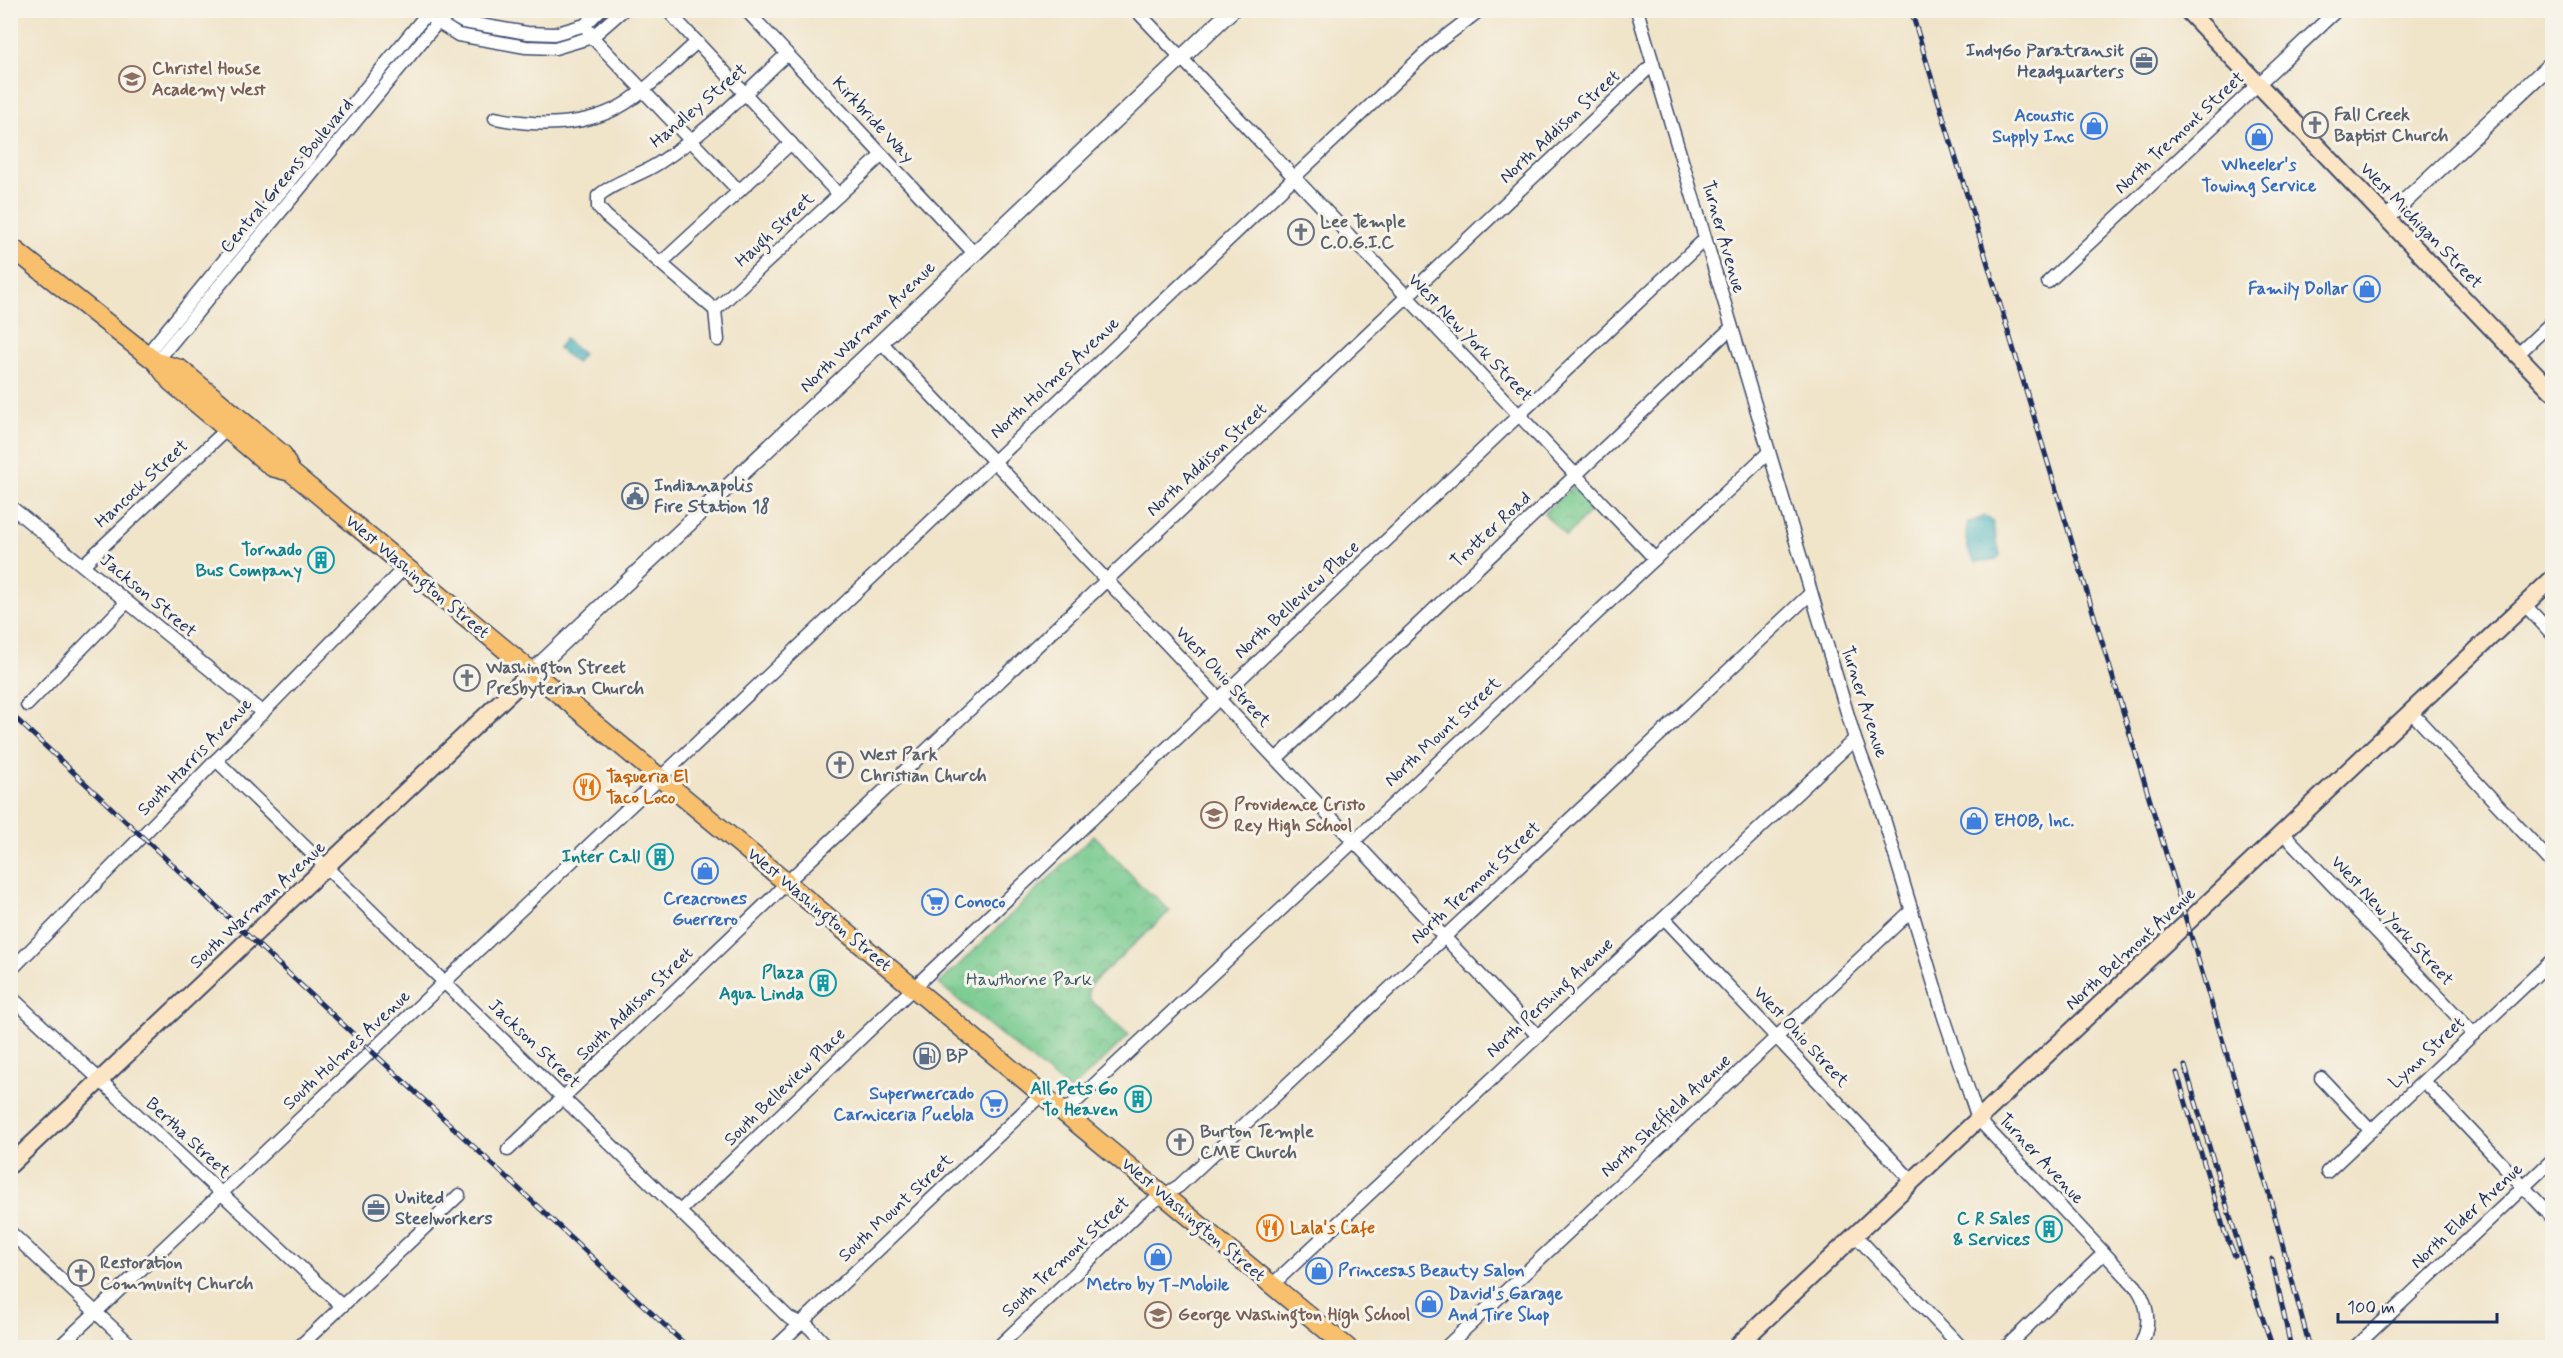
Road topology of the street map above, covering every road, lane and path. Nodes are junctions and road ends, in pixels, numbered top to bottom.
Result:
1 (600, 10) edge
2 (623, 10) edge
3 (746, 10) edge
4 (1136, 10) edge
5 (1232, 10) edge
6 (1480, 10) edge
7 (1637, 10) edge
8 (2187, 10) edge
9 (2337, 10) edge
10 (443, 11) edge
11 (669, 12) edge
12 (428, 15) edge
13 (585, 25) junction
14 (592, 37) junction
15 (696, 42) junction
16 (787, 54) junction
17 (1180, 59) junction
18 (2553, 63) edge
19 (1653, 64) junction
20 (2258, 84) junction
21 (643, 90) junction
22 (744, 93) junction
23 (495, 118) dead end
24 (691, 141) junction
25 (790, 143) junction
26 (882, 155) junction
27 (1293, 178) junction
28 (739, 191) junction
29 (839, 195) junction
30 (2386, 218) junction
31 (1705, 239) junction
32 (10, 246) edge
33 (974, 253) junction
34 (661, 263) junction
35 (2048, 282) dead end
36 (1406, 297) junction
37 (715, 310) junction
38 (2553, 322) edge
39 (1731, 328) junction
40 (718, 340) dead end
41 (881, 342) junction
42 (2517, 355) junction
43 (152, 358) junction
44 (2553, 391) edge
45 (1519, 416) junction
46 (227, 429) junction
47 (1769, 452) junction
48 (994, 461) junction
49 (291, 472) junction
50 (1576, 475) junction
51 (10, 506) edge
52 (1655, 559) junction
53 (82, 565) junction
54 (405, 567) junction
55 (2553, 579) edge
56 (1106, 580) junction
57 (1811, 593) junction
58 (127, 602) junction
59 (2526, 605) junction
60 (2553, 634) edge
61 (532, 672) junction
62 (1219, 699) junction
63 (27, 705) dead end
64 (2411, 712) junction
65 (263, 713) junction
66 (1855, 739) junction
67 (1276, 759) junction
68 (216, 760) junction
69 (659, 777) junction
70 (2283, 832) junction
71 (1353, 841) junction
72 (2553, 863) edge
73 (326, 867) junction
74 (786, 882) junction
75 (1911, 910) junction
76 (1664, 918) junction
77 (1444, 937) junction
78 (2553, 960) edge
79 (10, 971) edge
80 (445, 982) junction
81 (914, 988) junction
82 (10, 996) edge
83 (2474, 1034) junction
84 (1538, 1036) junction
85 (1776, 1037) junction
86 (2321, 1078) dead end
87 (101, 1081) junction
88 (2424, 1081) junction
89 (1042, 1094) junction
90 (563, 1098) junction
91 (1064, 1113) junction
92 (1978, 1119) junction
93 (2371, 1131) junction
94 (508, 1150) dead end
95 (2553, 1160) edge
96 (10, 1165) edge
97 (2327, 1173) dead end
98 (1912, 1181) junction
99 (2524, 1186) junction
100 (221, 1193) junction
101 (459, 1195) dead end
102 (1163, 1196) junction
103 (680, 1211) junction
104 (2553, 1217) edge
105 (10, 1232) edge
106 (1855, 1235) junction
107 (2104, 1253) junction
108 (1272, 1285) junction
109 (342, 1306) junction
110 (96, 1312) junction
111 (800, 1323) junction
112 (58, 1347) edge
113 (134, 1347) edge
114 (298, 1347) edge
115 (776, 1347) edge
116 (830, 1347) edge
117 (997, 1347) edge
118 (1348, 1347) edge
119 (1445, 1347) edge
120 (1736, 1347) edge
121 (1962, 1347) edge
122 (2005, 1347) edge
123 (2139, 1347) edge
124 (2354, 1347) edge

1 - 13 street
2 - 14 street
3 - 16 street, Kirkbride Way
4 - 17 street, West New York Street
5 - 17 street, North Warman Avenue
6 - 27 street, North Holmes Avenue
7 - 19 street, Turner Avenue
8 - 20 main road, West Michigan Street
9 - 20 street, North Tremont Street
10 - 12 street, Central Greens Boulevard
10 - 13 street
11 - 15 street
12 - 14 street
12 - 43 street, Central Greens Boulevard
13 - 14 street
14 - 21 street
15 - 21 street
15 - 22 street
16 - 22 street, Handley Street
16 - 26 street, Kirkbride Way
17 - 27 street, West New York Street
17 - 33 street, North Warman Avenue
18 - 30 street
19 - 31 street, Turner Avenue
19 - 36 street, North Addison Street
20 - 30 main road, West Michigan Street
20 - 35 street, North Tremont Street
21 - 23 street
21 - 24 street
22 - 24 street, Handley Street
22 - 25 street
24 - 28 street
24 - 34 street, Handley Street
25 - 28 street
25 - 29 street
26 - 29 street, Haugh Street
26 - 33 street, Kirkbride Way
27 - 36 street, West New York Street
27 - 48 street, North Holmes Avenue
28 - 34 street
29 - 37 street, Haugh Street
30 - 42 main road, West Michigan Street
31 - 39 street, Turner Avenue
31 - 45 street, North Belleview Place
32 - 43 main road, West Washington Street
33 - 41 street, North Warman Avenue
34 - 37 street
36 - 45 street, West New York Street
36 - 56 street, North Addison Street
37 - 40 street
38 - 42 street
39 - 47 street, Turner Avenue
39 - 50 street, Trotter Road
41 - 48 street, West Ohio Street
41 - 61 street, North Warman Avenue
42 - 44 main road, West Michigan Street
43 - 46 main road, West Washington Street
43 - 49 main road, West Washington Street
45 - 50 street, West New York Street
45 - 62 street, North Belleview Place
46 - 49 main road, West Washington Street
46 - 53 street, Hancock Street
47 - 52 street, North Mount Street
47 - 57 street, Turner Avenue
48 - 56 street, West Ohio Street
48 - 69 street, North Holmes Avenue
49 - 54 main road, West Washington Street
50 - 52 street, West New York Street
50 - 67 street, Trotter Road
51 - 53 street, Jackson Street
52 - 71 street, North Mount Street
53 - 58 street, Jackson Street
54 - 61 main road, West Washington Street
54 - 65 street, South Harris Avenue
55 - 59 main road, North Belmont Avenue
56 - 62 street, West Ohio Street
56 - 74 street, North Addison Street
57 - 66 street, Turner Avenue
57 - 77 street, North Tremont Street
58 - 63 street
58 - 65 street, Jackson Street
59 - 60 street
59 - 64 main road, North Belmont Avenue
61 - 69 main road, West Washington Street
61 - 73 main road, South Warman Avenue
62 - 67 street, West Ohio Street
62 - 81 street, North Belleview Place
64 - 70 main road, North Belmont Avenue
64 - 72 street
65 - 68 street, South Harris Avenue
66 - 75 street, Turner Avenue
66 - 76 street, North Pershing Avenue
67 - 71 street, West Ohio Street
68 - 73 street, Jackson Street
68 - 79 street, South Harris Avenue
69 - 74 main road, West Washington Street
69 - 80 street, South Holmes Avenue
70 - 83 street, West New York Street
70 - 92 main road, North Belmont Avenue
71 - 77 street, West Ohio Street
71 - 91 street, North Mount Street
73 - 80 street, Jackson Street
73 - 87 main road, South Warman Avenue
74 - 81 main road, West Washington Street
74 - 90 street, South Addison Street
75 - 85 street, North Sheffield Avenue
75 - 92 street, Turner Avenue
76 - 84 street, North Pershing Avenue
76 - 85 street, West Ohio Street
77 - 84 street, West Ohio Street
77 - 102 street, North Tremont Street
78 - 83 street, Lynn Street
80 - 90 street, Jackson Street
80 - 100 street, South Holmes Avenue
81 - 89 main road, West Washington Street
81 - 103 street, South Belleview Place
82 - 87 street, Bertha Street
83 - 88 street, Lynn Street
84 - 108 street, North Pershing Avenue
85 - 98 street, West Ohio Street
85 - 119 street, North Sheffield Avenue
86 - 93 street
87 - 96 main road, South Warman Avenue
87 - 100 street, Bertha Street
88 - 93 street, Lynn Street
88 - 99 street
89 - 91 main road, West Washington Street
89 - 111 street, South Mount Street
90 - 94 street, South Addison Street
90 - 103 street, Jackson Street
91 - 102 main road, West Washington Street
92 - 98 main road, North Belmont Avenue
92 - 107 street, Turner Avenue
93 - 97 street, Lynn Street
95 - 99 street, North Elder Avenue
98 - 106 main road, North Belmont Avenue
99 - 104 street
99 - 124 street, North Elder Avenue
100 - 109 street, Bertha Street
100 - 110 street, South Holmes Avenue
101 - 109 street
102 - 108 main road, West Washington Street
102 - 117 street, South Tremont Street
103 - 111 street, Jackson Street
105 - 110 street
106 - 120 main road, North Belmont Avenue
106 - 121 street
107 - 122 street
107 - 123 street, Turner Avenue
108 - 118 main road, West Washington Street
109 - 114 street
110 - 112 street, South Holmes Avenue
110 - 113 street
111 - 115 street, South Mount Street
111 - 116 street, Jackson Street

